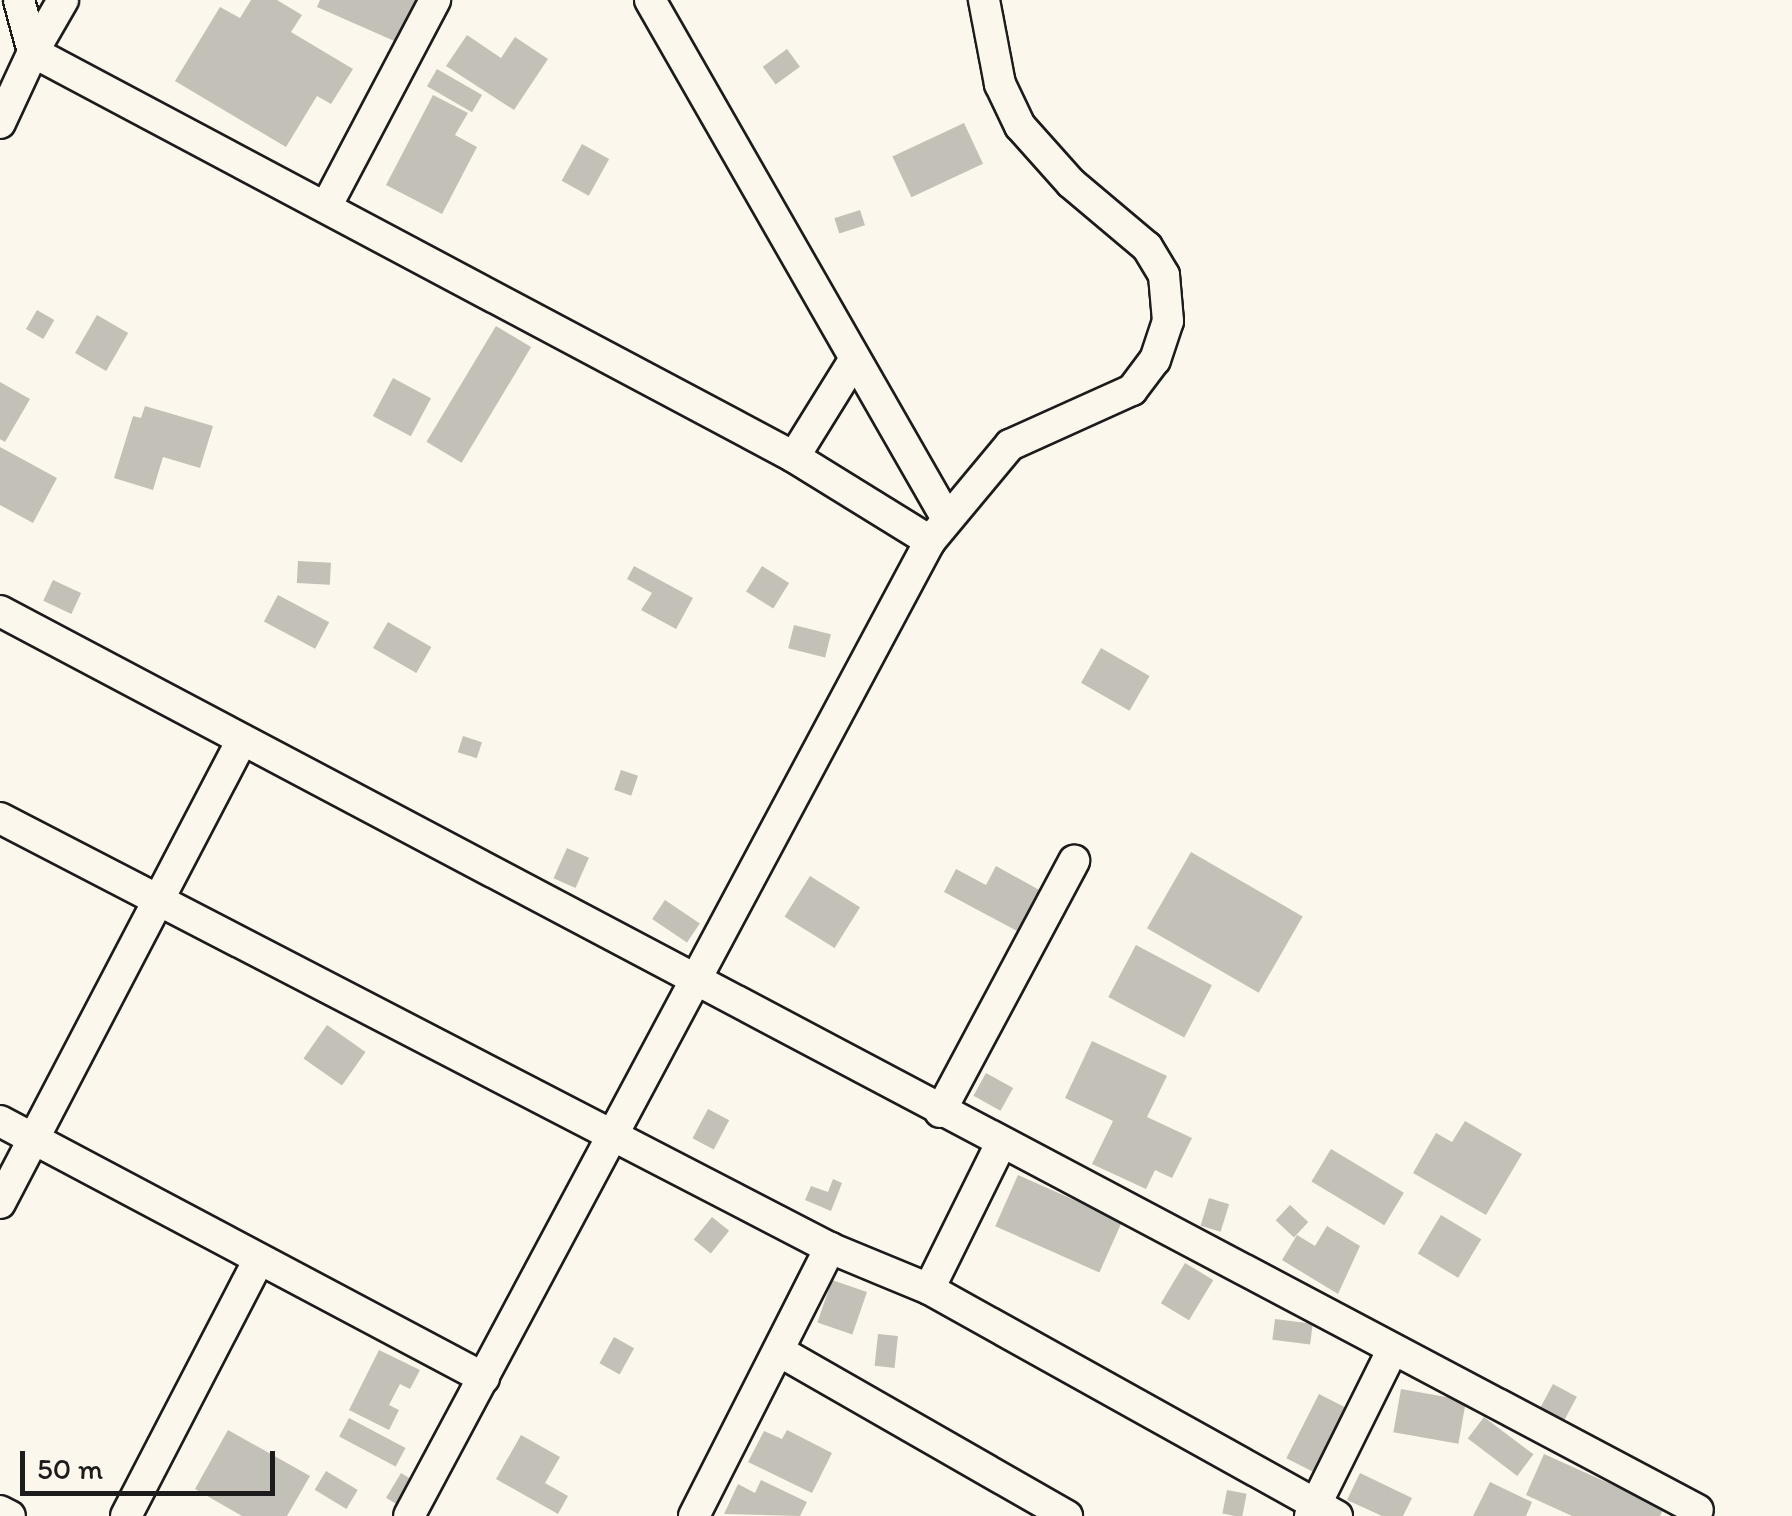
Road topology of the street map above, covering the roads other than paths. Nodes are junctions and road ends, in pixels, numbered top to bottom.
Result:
1 (19, 0) edge
2 (63, 0) edge
3 (436, 0) edge
4 (650, 0) edge
5 (984, 0) edge
6 (33, 52) junction
7 (0, 123) edge
8 (327, 205) junction
9 (853, 362) junction
10 (794, 457) junction
11 (938, 529) junction
12 (0, 611) edge
13 (242, 740) junction
14 (0, 818) edge
15 (1074, 861) dead end
16 (158, 900) junction
17 (693, 982) junction
18 (940, 1112) junction
19 (0, 1122) edge
20 (612, 1136) junction
21 (34, 1140) junction
22 (1002, 1142) junction
23 (0, 1203) edge
24 (830, 1248) junction
25 (259, 1259) junction
26 (930, 1290) junction
27 (1393, 1350) junction
28 (779, 1351) junction
29 (484, 1378) junction
30 (0, 1510) edge
31 (1698, 1510) dead end
32 (1321, 1513) edge
33 (10, 1516) edge
34 (126, 1516) edge
35 (409, 1516) edge
36 (694, 1516) edge
37 (1067, 1516) edge

1 - 6 street
2 - 6 street
3 - 8 street
4 - 9 street
5 - 11 street
6 - 7 street
6 - 8 street
8 - 10 street
9 - 10 street
9 - 11 street
10 - 11 street
11 - 17 street
12 - 13 street
13 - 16 street
13 - 17 street
14 - 16 street
15 - 18 street
16 - 20 street
16 - 21 street
17 - 18 street
17 - 20 street
18 - 22 street
19 - 21 street
20 - 24 street
20 - 29 street
21 - 23 street
21 - 25 street
22 - 26 street
22 - 27 street
24 - 26 street
24 - 28 street
25 - 29 street
25 - 34 street
26 - 32 street
27 - 31 street
27 - 32 street
28 - 36 street
28 - 37 street
29 - 35 street
30 - 33 street

